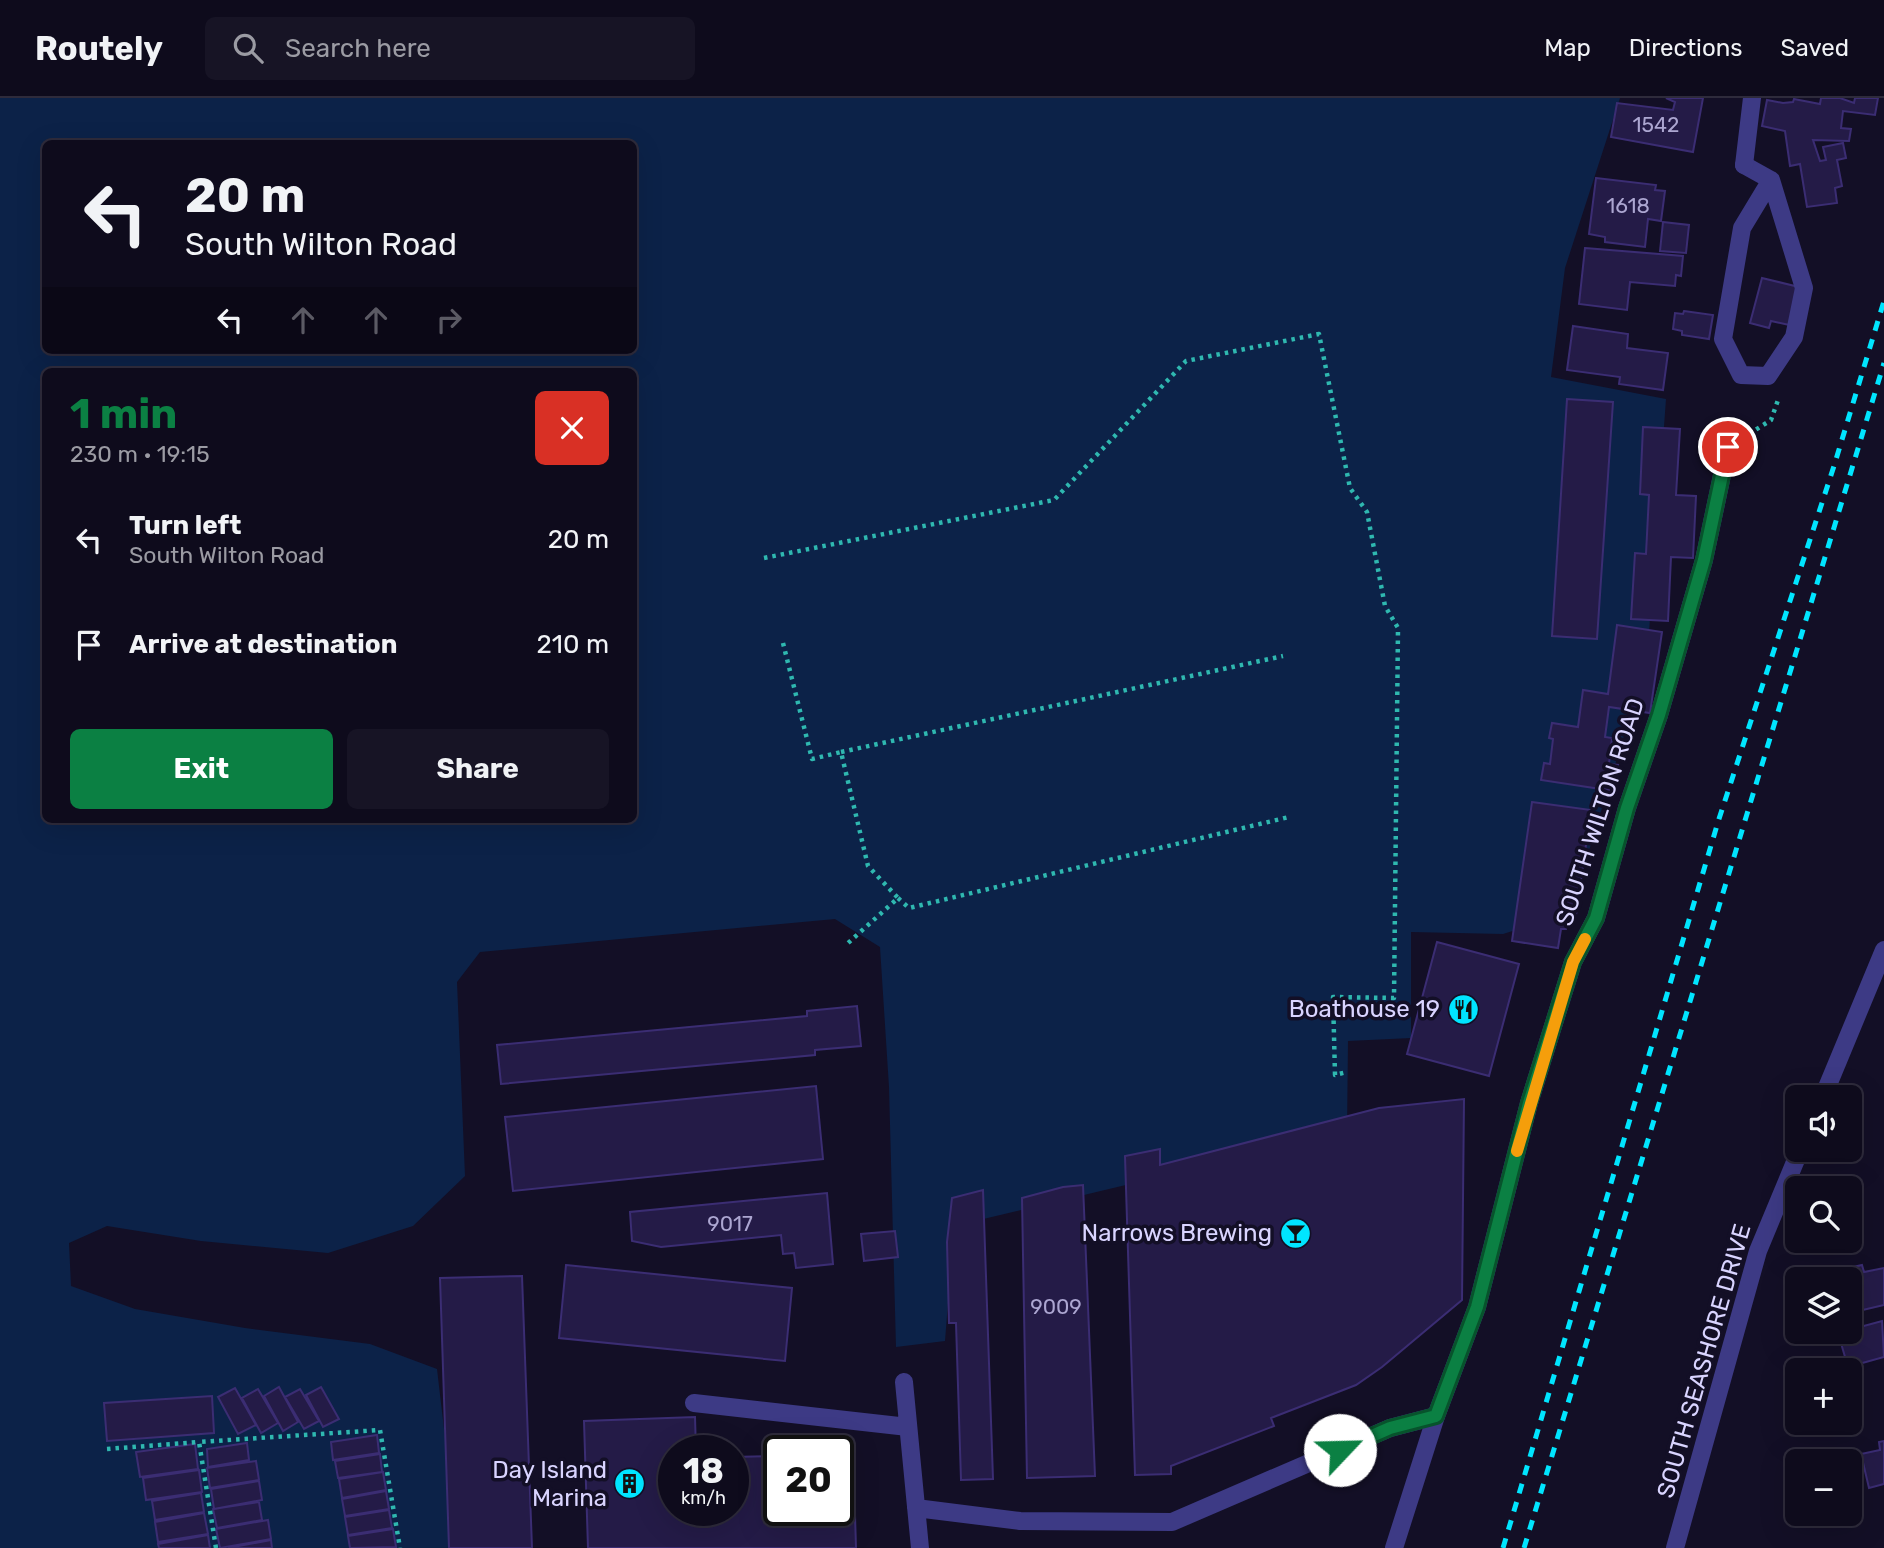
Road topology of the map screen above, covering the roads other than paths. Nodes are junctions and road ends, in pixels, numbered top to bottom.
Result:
1 (1752, 98) edge
2 (1771, 180) junction
3 (1728, 447) dead end
4 (1884, 950) edge
5 (1828, 1085) edge
6 (1795, 1162) edge
7 (904, 1382) dead end
8 (694, 1404) dead end
9 (1436, 1416) junction
10 (908, 1427) junction
11 (916, 1508) junction
12 (920, 1548) edge
13 (1394, 1548) edge
14 (1675, 1548) edge

1 - 2 street
2 - 2 street
3 - 9 street, SOUTH WILTON ROAD
4 - 5 street
6 - 14 street, SOUTH SEASHORE DRIVE
7 - 10 street
8 - 10 street
9 - 11 street
9 - 13 street, SOUTH WILTON ROAD
10 - 11 street
11 - 12 street

